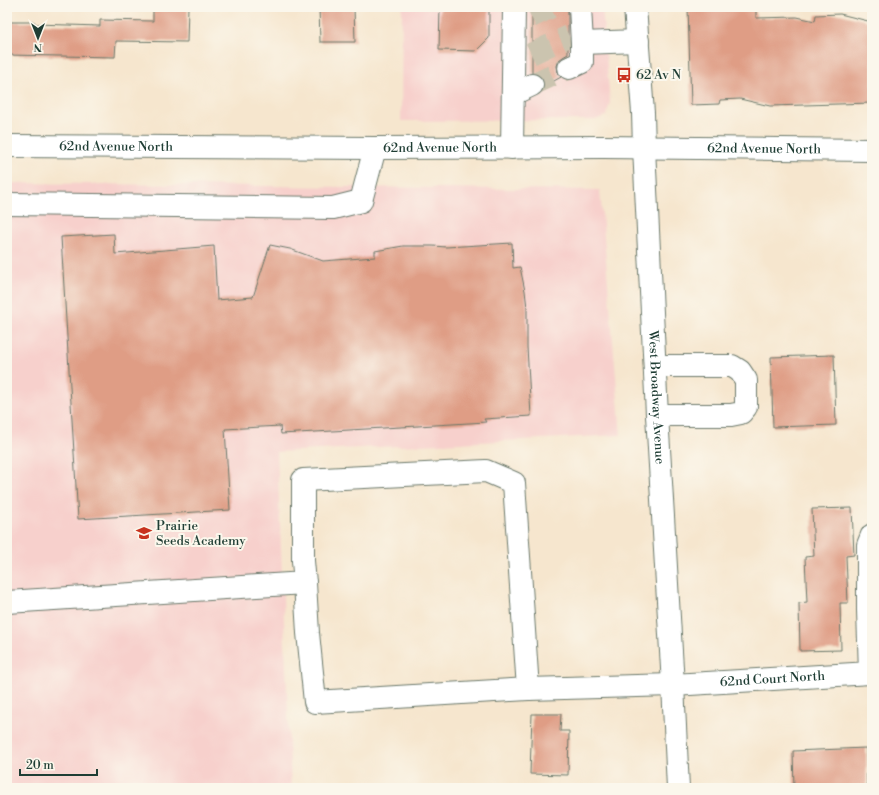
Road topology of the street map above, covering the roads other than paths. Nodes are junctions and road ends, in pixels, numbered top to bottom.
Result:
1 (580, 7) edge
2 (635, 7) edge
3 (520, 16) edge
4 (577, 36) junction
5 (638, 41) junction
6 (569, 68) tunnel mouth
7 (7, 146) edge
8 (375, 148) junction
9 (512, 148) junction
10 (644, 148) junction
11 (872, 150) edge
12 (7, 204) edge
13 (655, 366) junction
14 (657, 415) junction
15 (872, 535) edge
16 (305, 583) junction
17 (7, 602) edge
18 (871, 673) edge
19 (673, 685) junction
20 (528, 689) junction
21 (678, 788) edge

1 - 4 street
2 - 5 street, West Broadway Avenue
3 - 9 street
4 - 5 street
4 - 6 street
5 - 10 street, West Broadway Avenue
7 - 8 street, 62nd Avenue North
8 - 9 street, 62nd Avenue North
8 - 12 street
9 - 10 street, 62nd Avenue North
10 - 11 street, 62nd Avenue North
10 - 13 street, West Broadway Avenue
13 - 14 street, West Broadway Avenue
13 - 14 street
14 - 19 street, West Broadway Avenue
15 - 18 street
16 - 17 street
16 - 20 street, 62nd Court North
16 - 20 street
18 - 19 street, 62nd Court North
19 - 20 street, 62nd Court North
19 - 21 street, West Broadway Avenue

